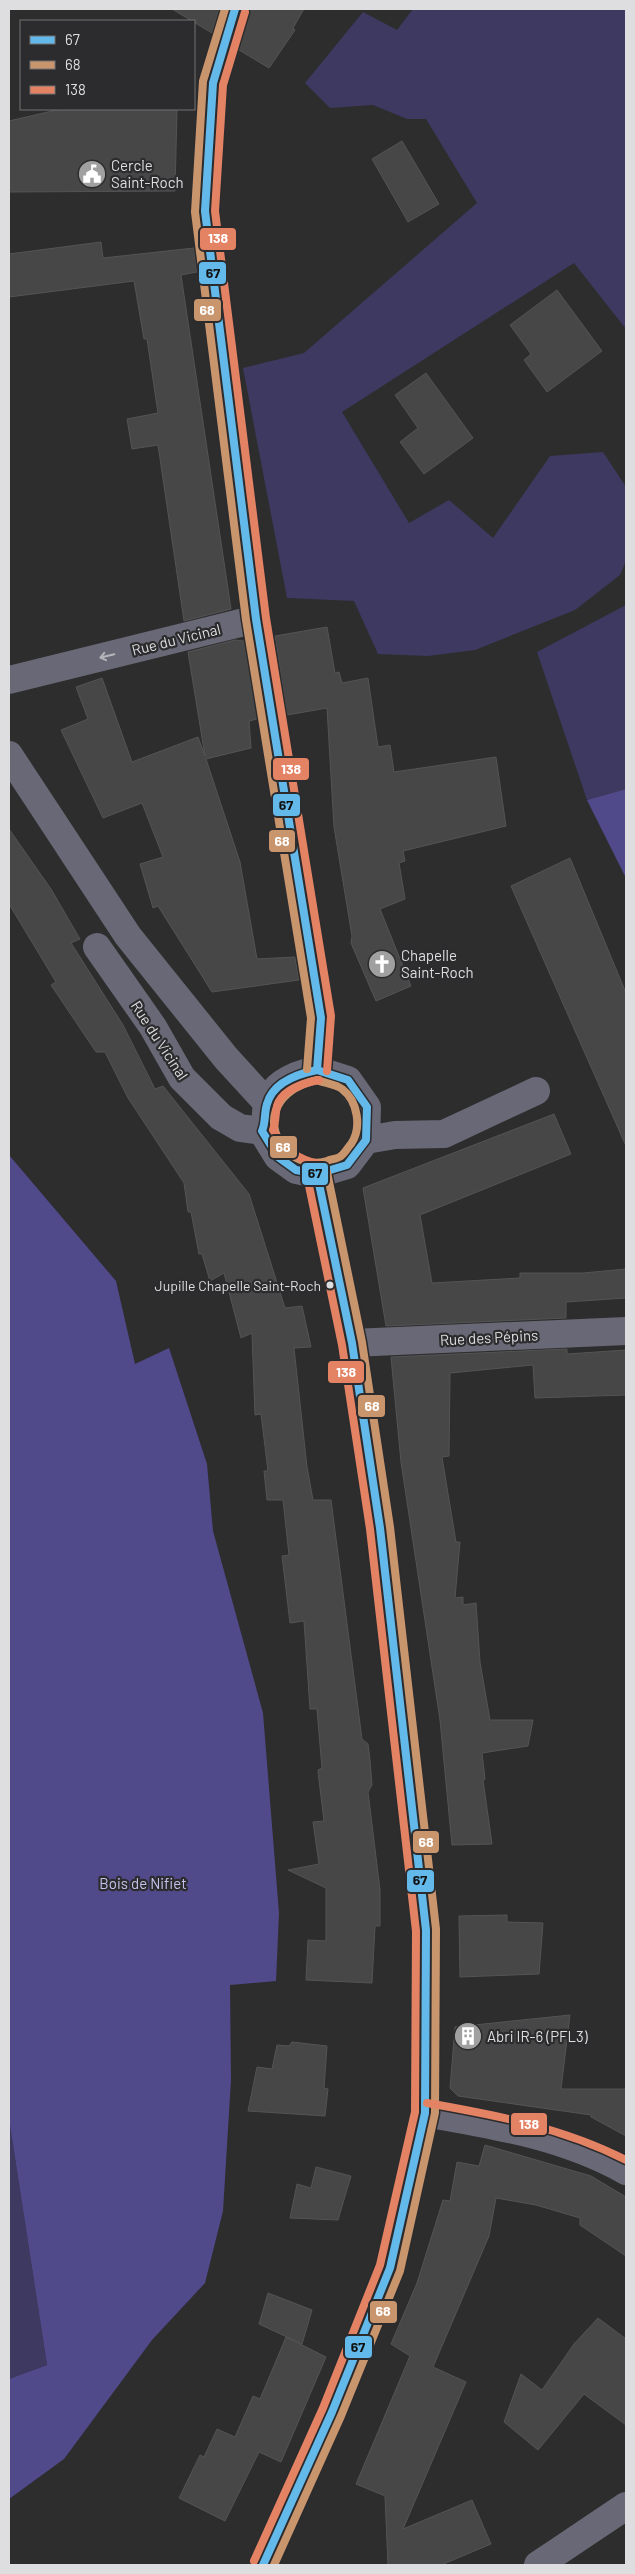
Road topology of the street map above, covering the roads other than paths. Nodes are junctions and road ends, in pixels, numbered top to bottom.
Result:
1 (235, 9) edge
2 (256, 619) junction
3 (9, 680) edge
4 (9, 755) edge
5 (97, 947) dead end
6 (317, 1070) junction
7 (536, 1091) dead end
8 (268, 1104) junction
9 (262, 1131) junction
10 (366, 1140) junction
11 (317, 1174) junction
12 (626, 1331) edge
13 (352, 1344) junction
14 (425, 2113) junction
15 (626, 2171) edge
16 (626, 2506) edge
17 (263, 2565) edge
18 (538, 2565) edge

1 - 2 street
2 -> 3 street, Rue du Vicinal
2 - 6 street
4 - 8 street
5 - 9 street, Rue du Vicinal
6 - 8 street
6 - 10 street
7 - 10 street
8 - 9 street
9 - 11 street
10 - 11 street
11 - 13 street
12 - 13 street, Rue des Pépins
13 - 14 street
14 - 15 street
14 - 17 street
16 - 18 street

